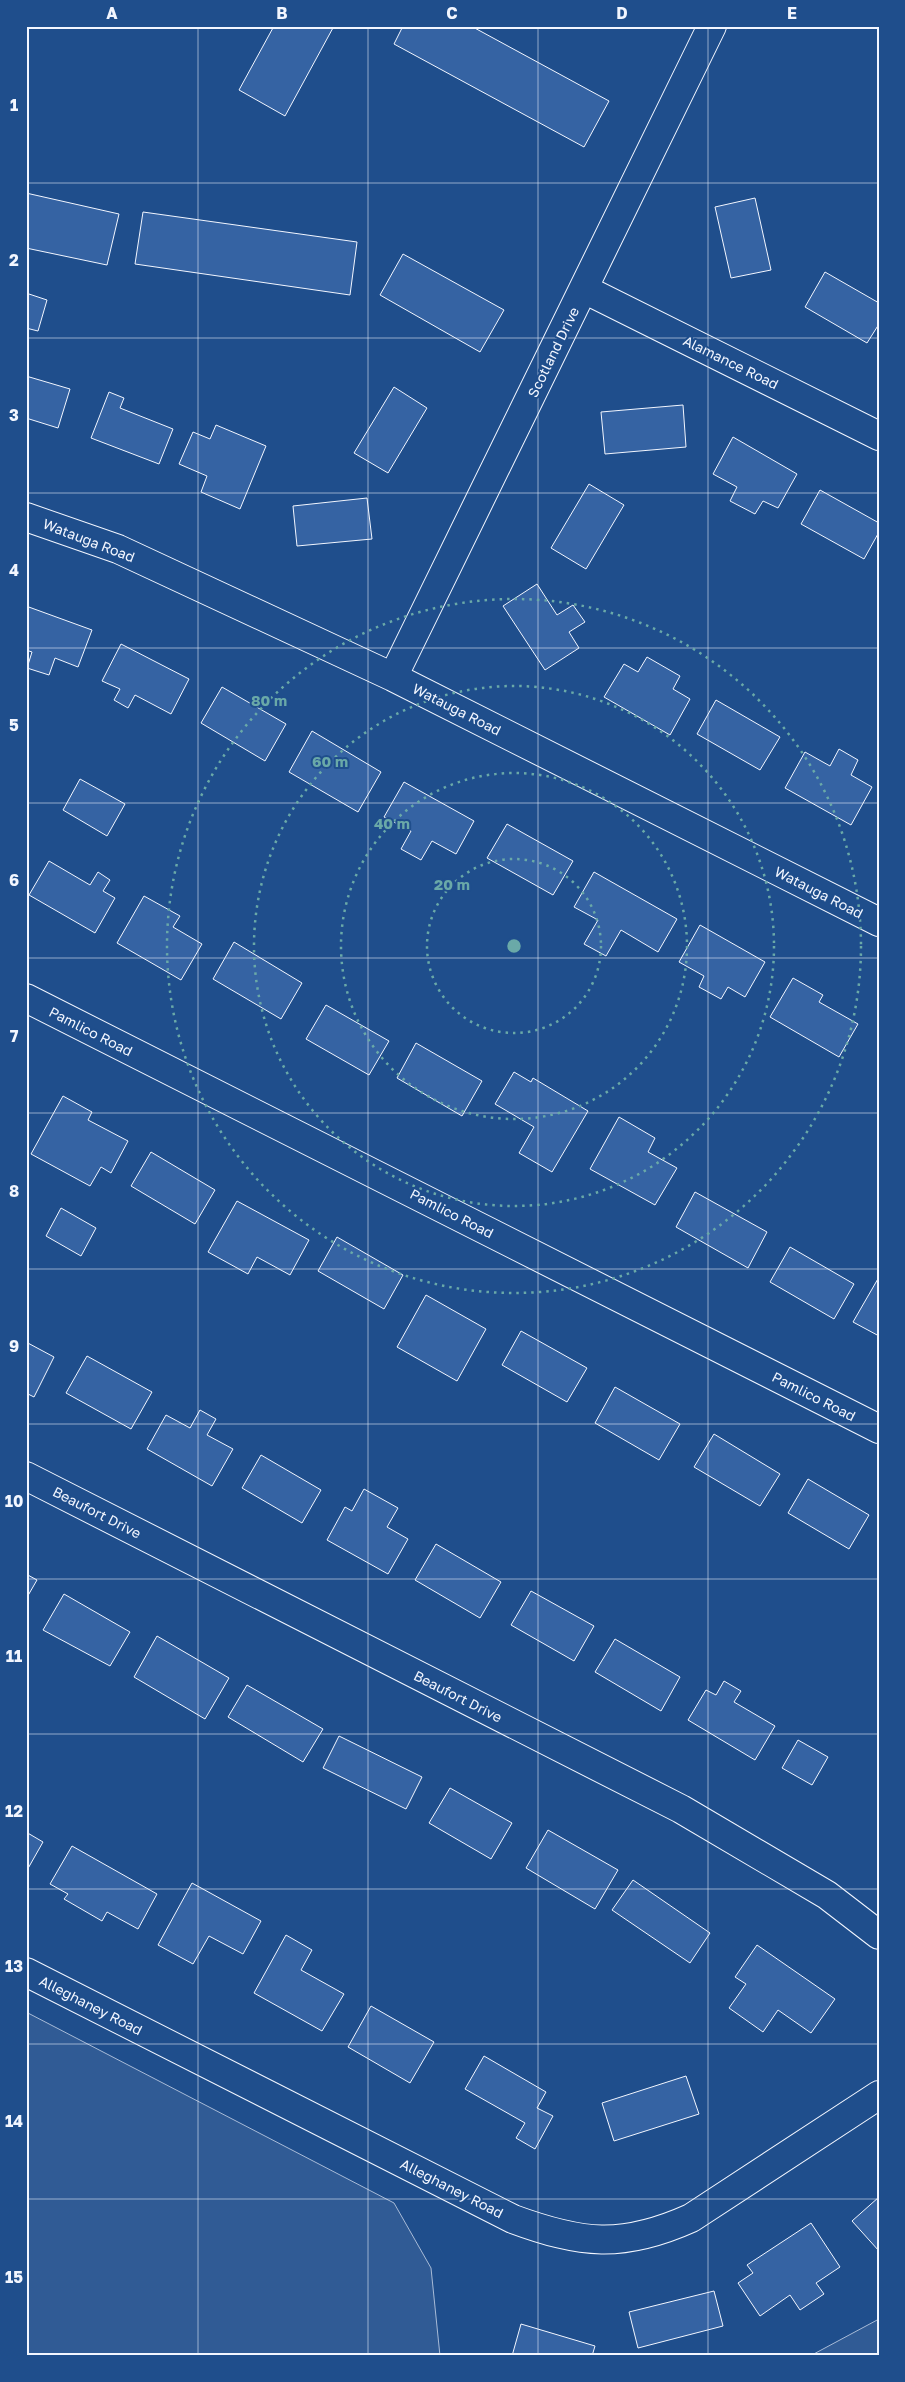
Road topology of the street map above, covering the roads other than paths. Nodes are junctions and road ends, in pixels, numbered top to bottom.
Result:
1 (712, 26) edge
2 (584, 289) junction
3 (879, 436) edge
4 (26, 517) edge
5 (393, 677) junction
6 (879, 922) edge
7 (26, 998) edge
8 (879, 1429) edge
9 (26, 1476) edge
10 (879, 1935) edge
11 (26, 1972) edge
12 (879, 2095) edge

1 - 2 street, Scotland Drive
2 - 3 street, Alamance Road
2 - 5 street, Scotland Drive
4 - 5 street, Watauga Road
5 - 6 street, Watauga Road
7 - 8 street, Pamlico Road
9 - 10 street, Beaufort Drive
11 - 12 street, Alleghaney Road

